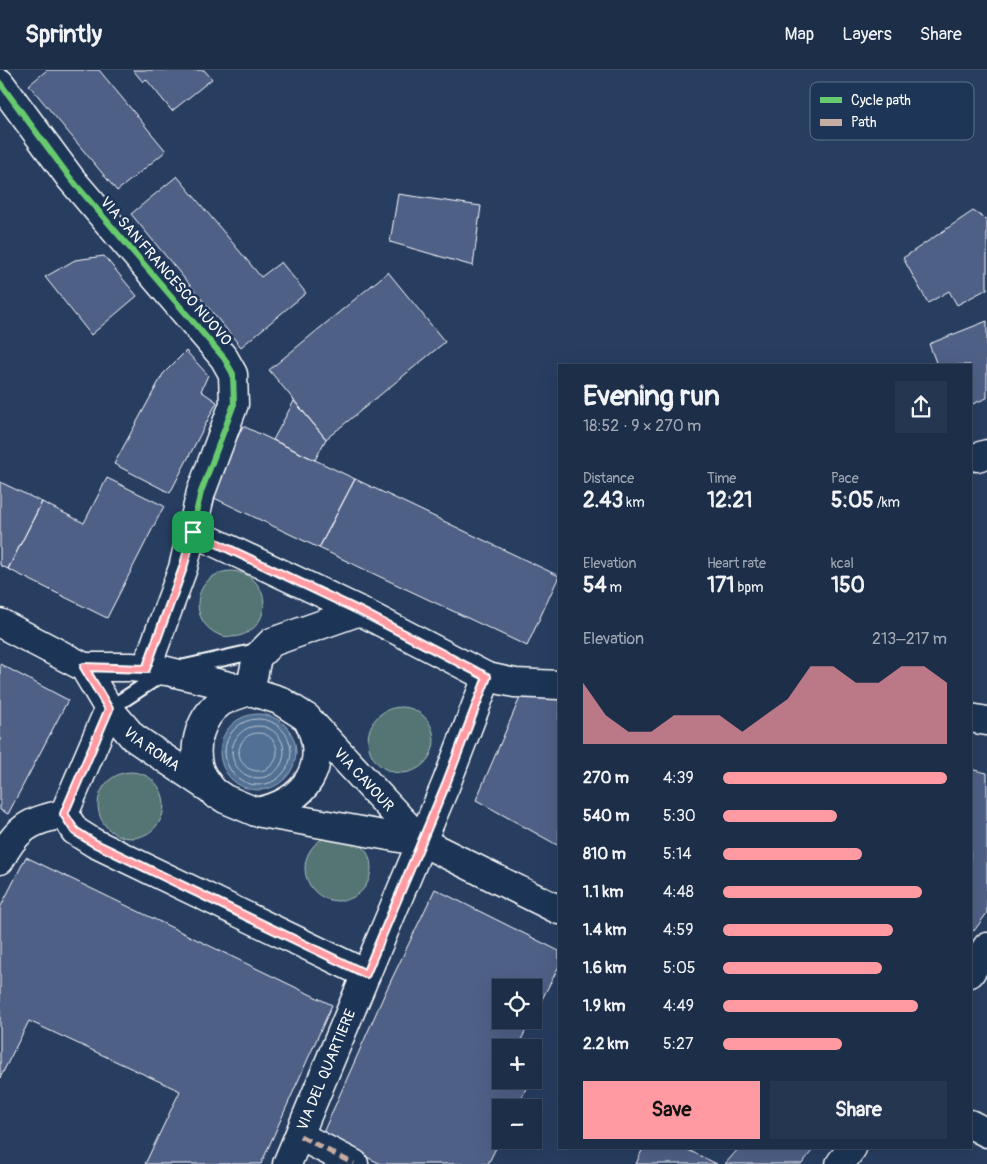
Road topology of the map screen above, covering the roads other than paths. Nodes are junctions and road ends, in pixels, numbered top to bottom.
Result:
1 (0, 83) edge
2 (193, 532) junction
3 (360, 611) junction
4 (0, 623) edge
5 (262, 650) junction
6 (84, 667) junction
7 (157, 670) junction
8 (487, 677) junction
9 (558, 685) edge
10 (250, 691) junction
11 (972, 704) edge
12 (987, 704) edge
13 (109, 709) junction
14 (307, 718) junction
15 (972, 718) edge
16 (987, 722) edge
17 (215, 794) junction
18 (256, 812) junction
19 (64, 814) junction
20 (422, 842) junction
21 (0, 860) edge
22 (558, 910) edge
23 (987, 947) edge
24 (972, 971) edge
25 (366, 974) junction
26 (972, 1125) edge
27 (987, 1133) edge
28 (300, 1136) junction
29 (851, 1149) edge
30 (287, 1164) edge
31 (354, 1164) edge
32 (840, 1164) edge

1 - 2 street, VIA SAN FRANCESCO NUOVO
2 - 3 street
2 - 7 street, VIA SAN FRANCESCO NUOVO
3 - 5 street
3 - 8 street
4 - 6 street
5 - 7 lane
5 - 10 street
6 - 7 street
6 - 13 street, VIA ROMA
7 - 10 street
7 - 13 lane
8 - 9 street
8 - 20 street, VIA DEL QUARTIERE
10 - 14 street
10 - 17 street
11 - 12 street
13 - 17 street, VIA ROMA
13 - 19 street
14 - 18 street
14 - 20 street, VIA CAVOUR
15 - 16 street
17 - 18 street
18 - 20 street, VIA CAVOUR
19 - 21 street
19 - 25 street
20 - 22 street, VIA CAVOUR
20 - 25 street, VIA DEL QUARTIERE
23 - 24 street
25 - 28 street, VIA DEL QUARTIERE
26 - 27 street
28 - 30 street, VIA DEL QUARTIERE
28 - 31 street
29 - 32 street

